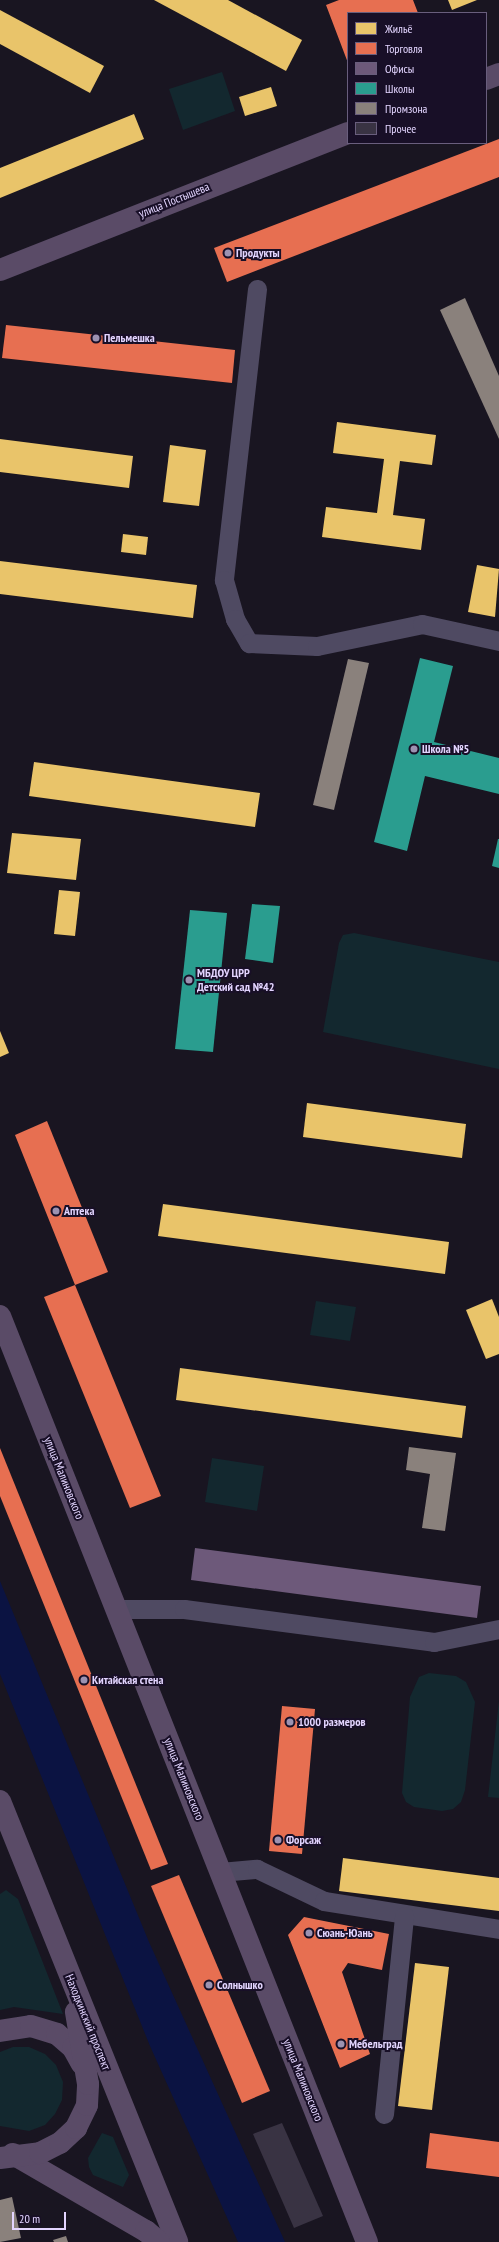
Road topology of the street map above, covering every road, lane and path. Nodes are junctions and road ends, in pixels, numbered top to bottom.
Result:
1 (499, 74) edge
2 (487, 79) edge
3 (347, 132) edge
4 (0, 270) edge
5 (257, 289) dead end
6 (499, 642) edge
7 (0, 1316) edge
8 (116, 1609) junction
9 (499, 1629) edge
10 (0, 1801) edge
11 (220, 1872) junction
12 (404, 1916) junction
13 (499, 1929) edge
14 (60, 1951) junction
15 (0, 2031) edge
16 (83, 2065) junction
17 (384, 2114) dead end
18 (4, 2152) edge
19 (151, 2177) junction
20 (159, 2242) edge
21 (177, 2242) edge
22 (367, 2242) edge

1 - 2 main road
3 - 4 main road, улица Постышева
5 - 6 street
7 - 8 main road, улица Малиновского
8 - 9 street
8 - 11 main road, улица Малиновского
10 - 14 main road, Находкинский проспект
11 - 12 street
11 - 22 main road, улица Малиновского
12 - 13 street
12 - 17 street
14 - 16 main road
14 - 19 main road, Находкинский проспект
15 - 16 main road
16 - 18 main road
16 - 19 main road
18 - 20 main road
19 - 21 main road, Находкинский проспект

